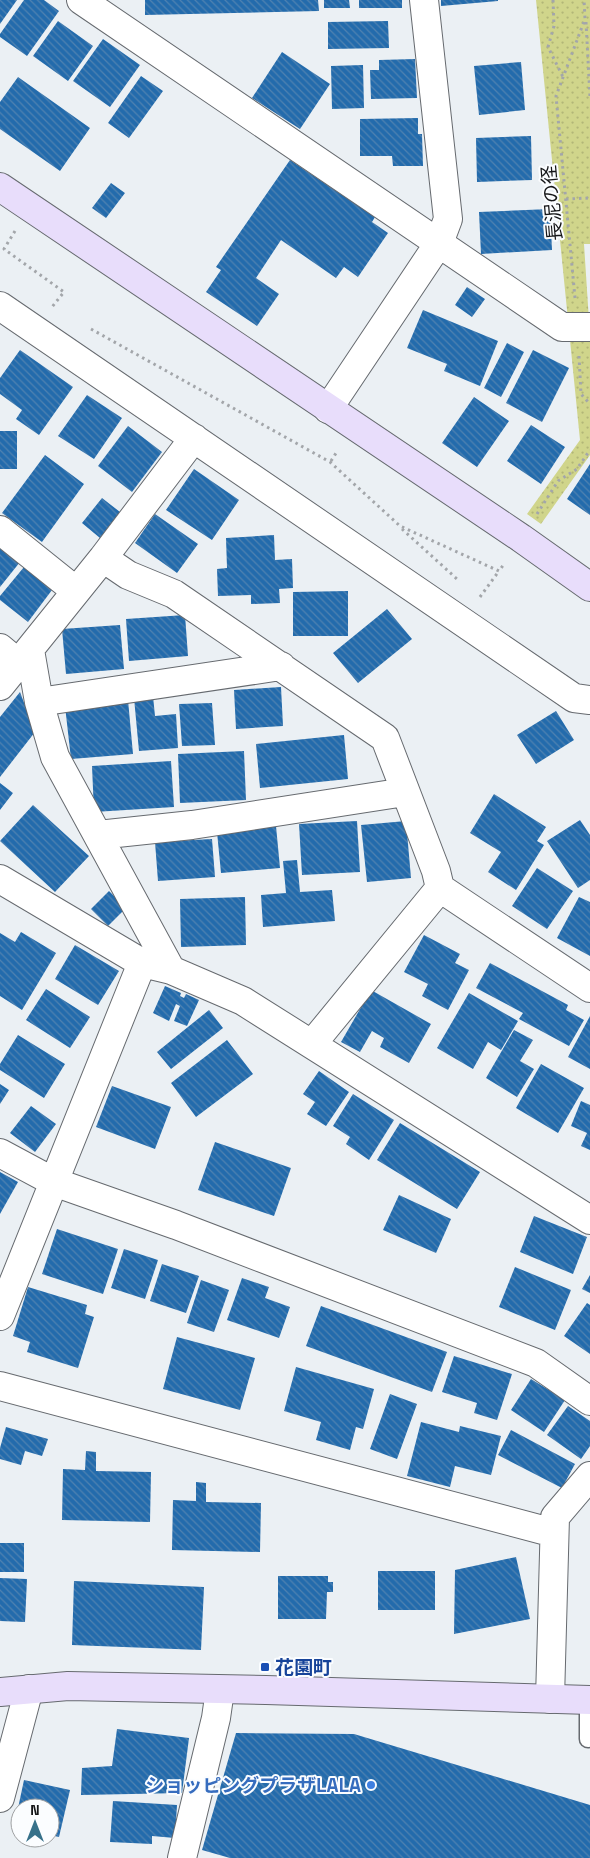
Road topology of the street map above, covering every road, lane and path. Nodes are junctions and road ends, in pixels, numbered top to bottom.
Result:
1 (81, 0) edge
2 (424, 0) edge
3 (552, 0) edge
4 (584, 0) edge
5 (585, 19) junction
6 (563, 77) junction
7 (590, 97) edge
8 (0, 187) edge
9 (590, 198) edge
10 (565, 199) junction
11 (18, 227) dead end
12 (439, 243) junction
13 (64, 292) dead end
14 (45, 302) dead end
15 (0, 306) edge
16 (52, 307) dead end
17 (87, 327) dead end
18 (584, 327) edge
19 (590, 404) edge
20 (328, 409) junction
21 (194, 438) junction
22 (340, 447) dead end
23 (590, 450) edge
24 (330, 462) junction
25 (537, 514) dead end
26 (0, 530) edge
27 (103, 558) junction
28 (506, 560) dead end
29 (499, 571) junction
30 (590, 587) edge
31 (76, 591) junction
32 (479, 599) dead end
33 (16, 653) edge
34 (281, 666) junction
35 (0, 686) edge
36 (590, 700) edge
37 (39, 702) junction
38 (405, 792) junction
39 (98, 835) junction
40 (0, 880) edge
41 (440, 888) junction
42 (142, 963) junction
43 (171, 970) junction
44 (590, 988) edge
45 (312, 1044) junction
46 (0, 1153) edge
47 (54, 1182) junction
48 (590, 1220) edge
49 (0, 1316) edge
50 (0, 1386) edge
51 (590, 1400) edge
52 (590, 1476) edge
53 (554, 1533) junction
54 (29, 1689) junction
55 (220, 1690) junction
56 (0, 1692) edge
57 (550, 1698) junction
58 (589, 1700) edge
59 (588, 1739) dead end
60 (0, 1798) edge
61 (182, 1858) edge

1 - 12 street
2 - 12 street
3 - 6 path
4 - 5 path, 長泥の径
5 - 6 path, 長泥の径
5 - 7 path
6 - 10 path, 長泥の径
8 - 20 street
9 - 10 path
10 - 18 path, 長泥の径
11 - 13 path
12 - 18 street
12 - 20 street
14 - 16 path
15 - 21 street
17 - 24 path
18 - 19 path, 長泥の径
20 - 30 street
21 - 27 street
21 - 36 street
22 - 24 path
23 - 25 path
24 - 29 path
26 - 31 street
27 - 31 street
27 - 34 street
28 - 29 path
29 - 32 path
31 - 33 street
33 - 35 street
33 - 37 street
34 - 37 street
34 - 38 street
37 - 39 street
38 - 39 street
38 - 41 street
39 - 43 street
40 - 42 street
41 - 44 street
41 - 45 street
42 - 43 street
42 - 47 street
43 - 45 street
45 - 48 street
46 - 47 street
47 - 49 street
47 - 51 street
50 - 53 street
52 - 53 street
53 - 57 street
54 - 55 street
54 - 56 street
54 - 60 street
55 - 57 street
55 - 61 street
57 - 58 street
58 - 59 lane

